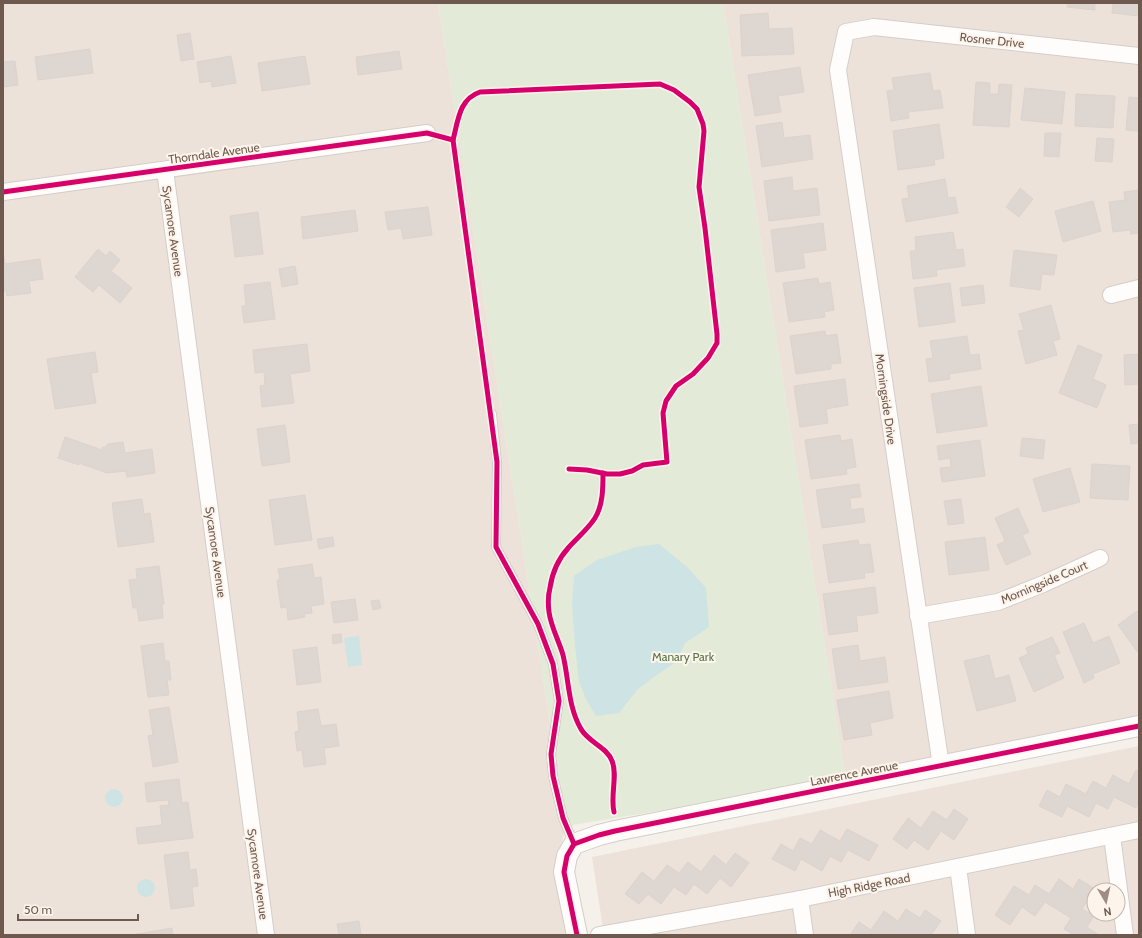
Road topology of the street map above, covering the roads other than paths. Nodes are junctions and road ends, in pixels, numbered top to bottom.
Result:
1 (846, 32) joint
2 (1139, 56) edge
3 (427, 133) dead end
4 (165, 170) junction
5 (3, 192) edge
6 (1139, 288) edge
7 (1111, 295) dead end
8 (492, 414) dead end
9 (1100, 558) dead end
10 (918, 616) junction
11 (1139, 726) edge
12 (941, 766) junction
13 (1139, 830) edge
14 (1112, 836) junction
15 (574, 844) junction
16 (958, 867) junction
17 (800, 899) junction
18 (266, 935) edge
19 (577, 935) edge
20 (598, 935) edge
21 (805, 935) edge
22 (967, 935) edge
23 (1125, 935) edge

1 - 2 street, Rosner Drive
1 - 10 street, Morningside Drive
3 - 4 street, Thorndale Avenue
4 - 5 street, Thorndale Avenue
4 - 18 street, Sycamore Avenue
6 - 7 street
8 - 15 lane
9 - 10 street, Morningside Court
10 - 12 street, Morningside Drive
11 - 12 street, Lawrence Avenue
12 - 15 street, Lawrence Avenue
13 - 14 street, High Ridge Road
14 - 16 street, High Ridge Road
14 - 23 street
15 - 19 street
16 - 17 street, High Ridge Road
16 - 22 street
17 - 20 street, High Ridge Road
17 - 21 street

